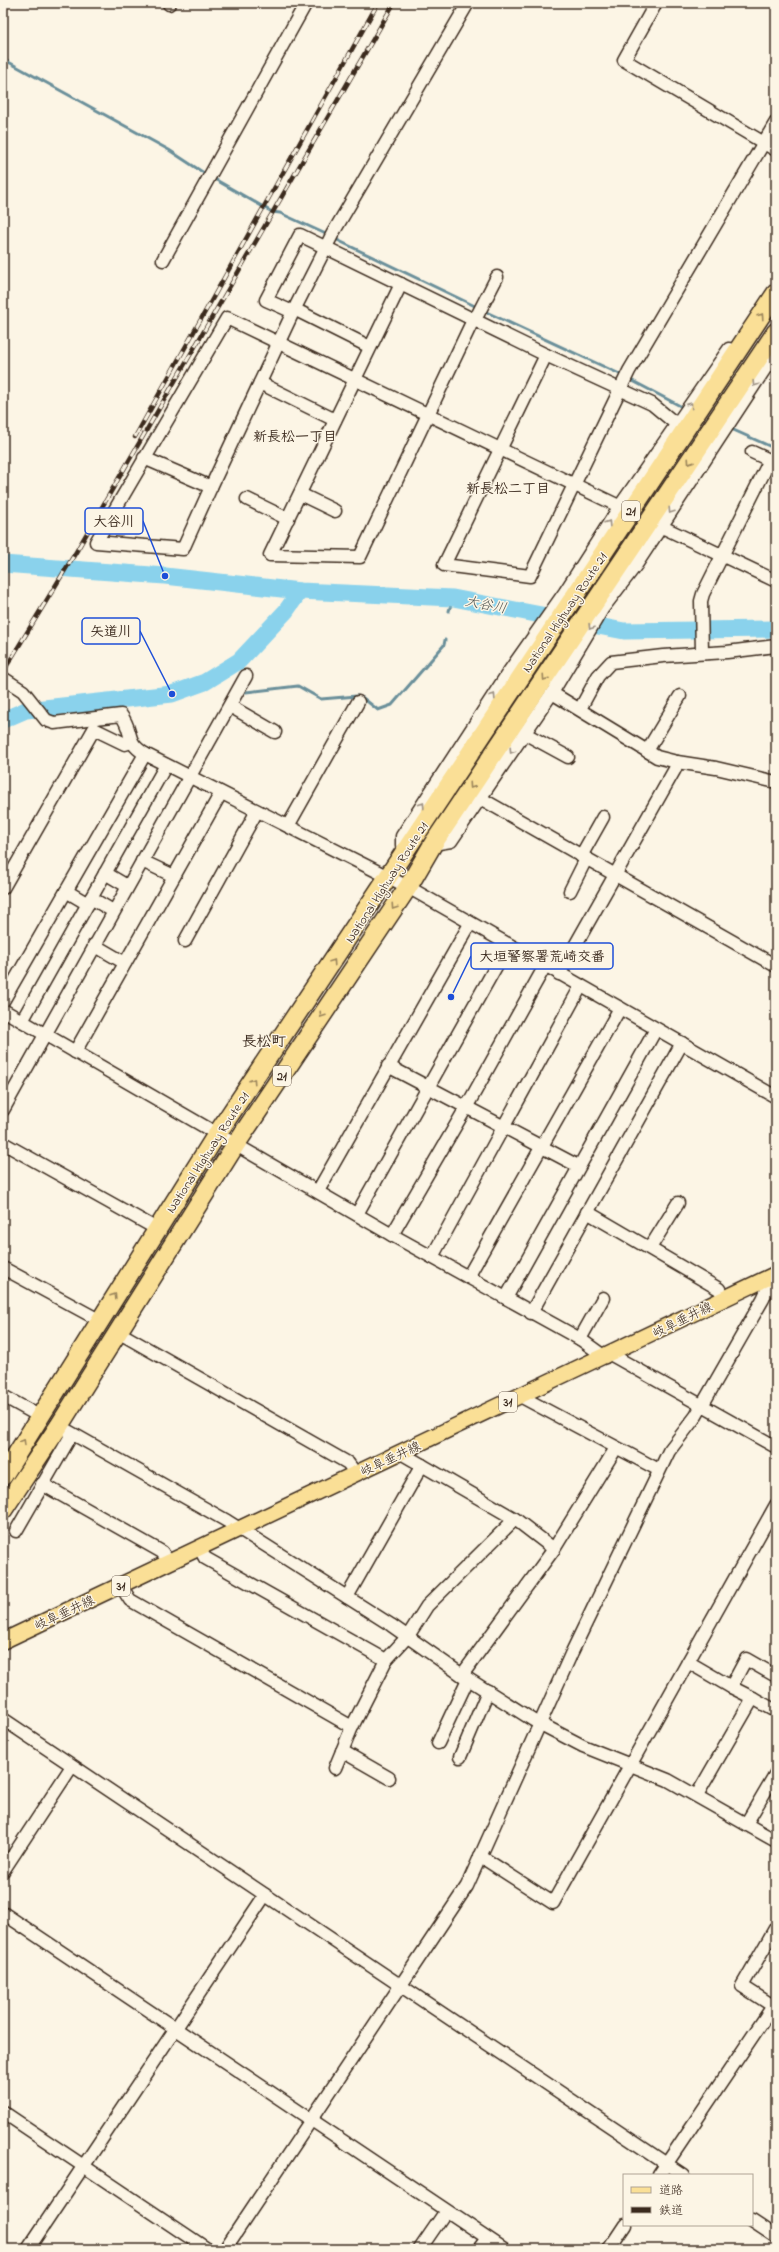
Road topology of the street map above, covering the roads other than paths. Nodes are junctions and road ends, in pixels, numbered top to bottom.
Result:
1 (306, 3) edge
2 (468, 3) edge
3 (656, 3) edge
4 (776, 122) edge
5 (764, 143) junction
6 (776, 150) edge
7 (329, 241) junction
8 (163, 260) dead end
9 (497, 277) dead end
10 (401, 284) junction
11 (776, 293) edge
12 (294, 311) junction
13 (478, 313) junction
14 (776, 332) edge
15 (746, 337) junction
16 (280, 342) junction
17 (370, 347) junction
18 (776, 352) edge
19 (546, 355) junction
20 (355, 380) junction
21 (625, 381) junction
22 (260, 383) junction
23 (428, 413) junction
24 (729, 413) junction
25 (335, 420) junction
26 (684, 422) junction
27 (717, 431) junction
28 (500, 450) junction
29 (752, 452) dead end
30 (144, 458) junction
31 (773, 461) edge
32 (574, 485) junction
33 (211, 487) junction
34 (300, 494) junction
35 (247, 499) dead end
36 (622, 507) junction
37 (335, 512) dead end
38 (288, 518) junction
39 (659, 525) junction
40 (724, 555) junction
41 (776, 581) edge
42 (568, 596) junction
43 (597, 608) junction
44 (572, 646) junction
45 (776, 646) edge
46 (702, 650) junction
47 (246, 676) dead end
48 (3, 678) edge
49 (552, 693) junction
50 (680, 696) dead end
51 (358, 702) dead end
52 (230, 706) junction
53 (580, 709) junction
54 (275, 732) dead end
55 (524, 733) junction
56 (131, 742) junction
57 (647, 751) junction
58 (145, 754) junction
59 (568, 757) dead end
60 (676, 762) junction
61 (166, 765) junction
62 (190, 776) junction
63 (776, 782) edge
64 (221, 793) junction
65 (480, 798) junction
66 (257, 811) junction
67 (603, 818) dead end
68 (288, 826) junction
69 (433, 844) junction
70 (583, 857) junction
71 (142, 861) junction
72 (106, 873) junction
73 (174, 876) junction
74 (615, 876) junction
75 (390, 877) junction
76 (127, 886) junction
77 (408, 887) junction
78 (3, 888) edge
79 (66, 891) junction
80 (570, 891) dead end
81 (90, 901) junction
82 (113, 911) junction
83 (470, 924) junction
84 (184, 941) dead end
85 (94, 945) junction
86 (508, 945) junction
87 (125, 963) junction
88 (545, 966) junction
89 (776, 966) edge
90 (560, 974) junction
91 (581, 986) junction
92 (3, 1001) edge
93 (620, 1008) junction
94 (3, 1010) edge
95 (22, 1021) junction
96 (656, 1029) junction
97 (45, 1034) junction
98 (682, 1043) junction
99 (75, 1052) junction
100 (388, 1066) junction
101 (428, 1086) junction
102 (776, 1096) edge
103 (467, 1106) junction
104 (3, 1110) edge
105 (503, 1126) junction
106 (217, 1134) junction
107 (3, 1143) edge
108 (236, 1144) junction
109 (542, 1146) junction
110 (578, 1166) junction
111 (318, 1191) junction
112 (678, 1203) dead end
113 (587, 1212) junction
114 (357, 1214) junction
115 (157, 1229) junction
116 (392, 1234) junction
117 (650, 1248) junction
118 (432, 1257) junction
119 (3, 1268) edge
120 (775, 1275) edge
121 (468, 1277) junction
122 (506, 1298) junction
123 (603, 1298) dead end
124 (725, 1299) junction
125 (531, 1312) junction
126 (99, 1320) junction
127 (118, 1332) junction
128 (580, 1339) junction
129 (608, 1355) junction
130 (3, 1396) edge
131 (520, 1396) junction
132 (703, 1404) junction
133 (39, 1416) junction
134 (66, 1430) junction
135 (776, 1447) edge
136 (616, 1448) junction
137 (401, 1453) junction
138 (422, 1465) junction
139 (659, 1470) junction
140 (356, 1474) junction
141 (3, 1476) edge
142 (42, 1484) junction
143 (776, 1505) edge
144 (3, 1510) edge
145 (515, 1519) junction
146 (239, 1530) junction
147 (16, 1531) dead end
148 (200, 1549) junction
149 (554, 1549) junction
150 (169, 1562) junction
151 (121, 1586) junction
152 (348, 1597) junction
153 (408, 1636) junction
154 (3, 1641) edge
155 (386, 1660) junction
156 (688, 1662) junction
157 (776, 1676) edge
158 (465, 1677) junction
159 (731, 1687) junction
160 (488, 1691) junction
161 (753, 1698) junction
162 (776, 1712) edge
163 (3, 1719) edge
164 (541, 1723) junction
165 (352, 1727) junction
166 (438, 1744) dead end
167 (342, 1751) junction
168 (460, 1757) dead end
169 (630, 1764) junction
170 (72, 1766) junction
171 (335, 1768) dead end
172 (776, 1772) edge
173 (388, 1778) dead end
174 (697, 1795) junction
175 (746, 1824) junction
176 (776, 1841) edge
177 (480, 1856) junction
178 (3, 1871) edge
179 (265, 1894) junction
180 (3, 1913) edge
181 (776, 1927) edge
182 (401, 1986) junction
183 (175, 2029) junction
184 (3, 2112) edge
185 (311, 2120) junction
186 (666, 2164) junction
187 (84, 2166) junction
188 (660, 2174) edge
189 (681, 2174) edge
190 (446, 2211) junction
191 (753, 2222) edge
192 (625, 2226) edge
193 (776, 2237) edge
194 (487, 2238) junction
195 (28, 2249) edge
196 (207, 2249) edge
197 (225, 2249) edge
198 (420, 2249) edge
199 (479, 2249) edge
200 (504, 2249) edge
201 (610, 2249) edge

1 - 8 street
2 - 7 street
3 - 5 street
4 - 5 street
5 - 6 street
5 - 21 street
7 - 10 street
7 - 12 street
7 - 12 street
9 - 13 street
10 - 13 street
10 - 17 street
15 -> 11 highway, National Highway Route 21 / 21
12 - 16 street
12 - 17 street
13 - 19 street
13 - 23 street
14 - 24 highway, National Highway Route 21 / 21
15 - 26 highway, National Highway Route 21 / 21
26 -> 15 street
16 - 20 street
16 - 22 street
16 - 30 street
17 - 20 street
18 -> 24 street
19 - 21 street
19 - 28 street
20 - 23 street
20 - 25 street
21 - 26 street
21 - 32 street
22 - 25 street
22 - 33 street
23 - 28 street
23 - 38 street
24 - 27 highway, National Highway Route 21 / 21
25 - 34 street
26 - 36 street
26 - 42 highway, National Highway Route 21 / 21
27 -> 39 street
27 -> 43 highway, National Highway Route 21 / 21
28 - 32 street
28 - 32 street
29 - 31 street
30 - 33 street
30 - 33 street
31 - 40 street
32 - 36 street
34 - 37 street
34 - 38 street
35 - 38 street
42 -> 36 street
39 - 40 street
39 - 43 street
40 - 41 street
40 - 46 street
75 -> 42 highway, National Highway Route 21 / 21
43 -> 44 highway, National Highway Route 21 / 21
44 - 49 street
44 -> 69 highway, National Highway Route 21 / 21
45 - 46 street
46 - 53 street
47 - 52 street
48 - 56 street
49 - 53 street
49 - 55 street
50 - 57 street
51 - 68 street
52 - 54 street
52 - 62 street
53 - 57 street
55 - 59 street
55 -> 65 street
56 - 58 street
56 - 78 street
57 - 60 street
58 - 61 street
58 - 79 street
60 - 63 street
60 - 74 street
61 - 62 street
61 - 72 street
62 - 64 street
62 - 71 street
64 - 66 street
64 - 73 street
65 - 69 street
65 - 70 street
66 - 68 street
66 - 84 street
67 - 70 street
68 - 75 street
69 - 77 highway, National Highway Route 21 / 21
70 - 74 street
70 - 80 street
71 - 73 street
71 - 76 street
72 - 76 street
72 - 81 street
73 - 87 street
74 - 89 street
74 - 90 street
75 - 77 street
106 -> 75 highway, National Highway Route 21 / 21
76 - 82 street
77 - 83 street
77 -> 108 highway, National Highway Route 21 / 21
79 - 81 street
79 - 92 street
81 - 82 street
81 - 95 street
82 - 85 street
83 - 86 street
83 - 100 street
85 - 87 street
85 - 97 street
86 - 88 street
86 - 101 street
87 - 99 street
88 - 90 street
88 - 103 street
90 - 91 street
91 - 93 street
91 - 105 street
93 - 96 street
93 - 109 street
94 - 95 street
95 - 97 street
96 - 98 street
96 - 110 street
97 - 99 street
97 - 104 street
98 - 102 street
98 - 113 street
99 - 106 street
100 - 101 street
100 - 111 street
101 - 103 street
101 - 114 street
103 - 105 street
103 - 116 street
105 - 109 street
105 - 118 street
106 - 108 street
106 - 115 highway, National Highway Route 21 / 21
107 - 115 street
108 - 111 street
108 - 127 highway, National Highway Route 21 / 21
109 - 110 street
109 - 121 street
110 - 122 street
111 - 114 street
112 - 117 street
113 - 117 street
113 - 125 street
114 - 116 street
126 -> 115 highway, National Highway Route 21 / 21
116 - 118 street
117 - 124 street
118 - 121 street
119 - 126 street
120 - 124 main road, 岐阜垂井線 / 31
120 - 132 street
121 - 122 street
122 - 125 street
123 - 128 street
124 - 129 main road, 岐阜垂井線 / 31
125 - 128 street
126 - 133 highway, National Highway Route 21 / 21
127 - 134 highway, National Highway Route 21 / 21
127 - 140 street
128 - 129 street
129 - 131 main road, 岐阜垂井線 / 31
129 - 132 street
130 - 133 street
131 - 136 street
131 - 137 main road, 岐阜垂井線 / 31
132 - 135 street
132 - 139 street
141 -> 133 highway, National Highway Route 21 / 21
134 - 142 street
134 - 144 highway, National Highway Route 21 / 21
134 - 146 street
136 - 139 street
136 - 149 street
137 - 138 street
137 - 140 main road, 岐阜垂井線 / 31
138 - 145 street
138 - 152 street
139 - 164 street
140 - 146 main road, 岐阜垂井線 / 31
142 - 147 street
142 - 150 street
143 - 156 street
145 - 149 street
145 - 153 street
146 - 148 main road, 岐阜垂井線 / 31
146 - 152 street
148 - 150 main road, 岐阜垂井線 / 31
148 - 155 street
149 - 158 street
150 - 151 main road, 岐阜垂井線 / 31
151 - 154 main road, 岐阜垂井線 / 31
151 - 165 street
152 - 153 street
153 - 155 street
153 - 158 street
155 - 165 street
156 - 159 street
156 - 169 street
157 - 159 street
158 - 160 street
158 - 166 street
159 - 161 street
160 - 164 street
160 - 168 street
161 - 162 street
161 - 174 street
163 - 170 street
164 - 169 street
164 - 177 street
165 - 167 street
167 - 171 street
167 - 173 street
169 - 174 street
169 - 177 street
170 - 178 street
170 - 179 street
172 - 175 street
174 - 175 street
175 - 176 street
177 - 182 street
179 - 182 street
179 - 183 street
180 - 183 street
181 - 186 street
182 - 185 street
182 - 186 street
183 - 185 street
183 - 187 street
184 - 187 street
185 - 190 street
185 - 197 street
186 - 188 street
186 - 189 street
187 - 195 street
187 - 196 street
190 - 194 street
190 - 198 street
191 - 193 street
192 - 201 street
194 - 199 street
194 - 200 street

